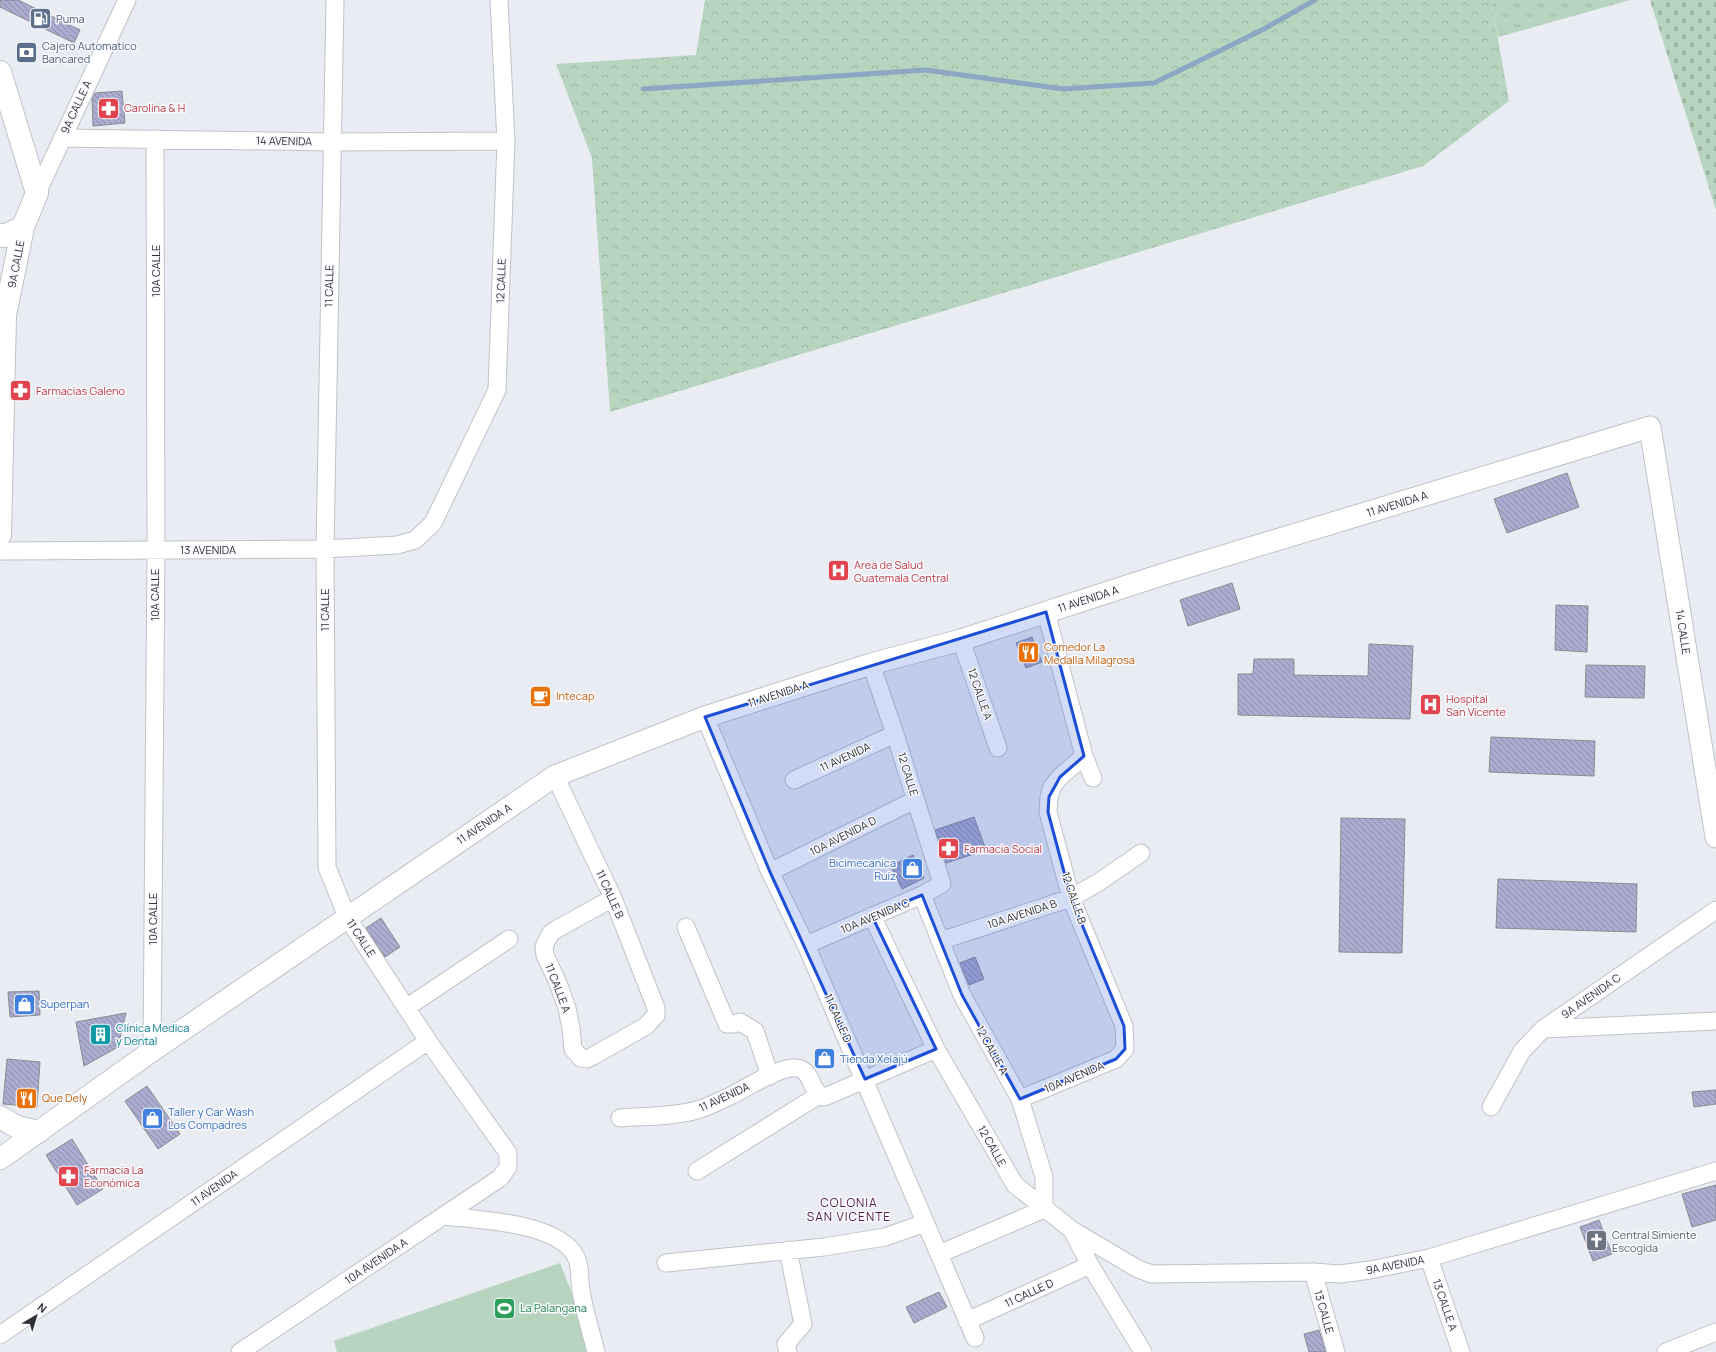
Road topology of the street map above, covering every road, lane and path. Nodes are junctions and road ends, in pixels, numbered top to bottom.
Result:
1 (127, 0) edge
2 (335, 0) edge
3 (499, 0) edge
4 (0, 72) edge
5 (62, 138) junction
6 (156, 139) junction
7 (506, 141) junction
8 (332, 142) junction
9 (37, 193) junction
10 (23, 227) junction
11 (0, 235) edge
12 (1650, 427) joint
13 (0, 535) edge
14 (415, 540) joint
15 (156, 550) junction
16 (325, 550) junction
17 (0, 551) edge
18 (1046, 612) junction
19 (961, 640) junction
20 (871, 664) junction
21 (705, 717) junction
22 (895, 734) junction
23 (998, 748) dead end
24 (1084, 756) junction
25 (555, 776) junction
26 (1093, 778) dead end
27 (794, 780) dead end
28 (915, 800) junction
29 (1716, 837) edge
30 (1141, 853) dead end
31 (770, 872) junction
32 (942, 884) joint
33 (922, 895) junction
34 (613, 898) junction
35 (1071, 898) junction
36 (1716, 910) edge
37 (872, 916) junction
38 (347, 917) junction
39 (686, 927) dead end
40 (509, 939) dead end
41 (940, 941) junction
42 (806, 946) junction
43 (406, 1008) junction
44 (1716, 1021) edge
45 (1543, 1029) junction
46 (428, 1041) junction
47 (936, 1049) junction
48 (1125, 1049) joint
49 (152, 1050) junction
50 (581, 1058) joint
51 (770, 1076) junction
52 (865, 1079) junction
53 (819, 1095) junction
54 (1020, 1099) junction
55 (1491, 1107) dead end
56 (0, 1117) edge
57 (620, 1118) dead end
58 (38, 1132) junction
59 (0, 1160) edge
60 (508, 1167) joint
61 (1716, 1171) edge
62 (697, 1172) dead end
63 (1044, 1209) junction
64 (444, 1216) junction
65 (925, 1223) junction
66 (1072, 1230) junction
67 (788, 1250) junction
68 (939, 1254) junction
69 (1429, 1258) junction
70 (666, 1263) dead end
71 (1090, 1264) junction
72 (1312, 1272) junction
73 (967, 1321) junction
74 (1716, 1332) edge
75 (0, 1335) edge
76 (975, 1338) dead end
77 (240, 1352) edge
78 (596, 1352) edge
79 (788, 1352) edge
80 (1143, 1352) edge
81 (1336, 1352) edge
82 (1461, 1352) edge
83 (1666, 1352) edge

1 - 5 street, 9A CALLE A
2 - 8 street, 11 CALLE
3 - 7 street, 12 CALLE
4 - 9 main road
5 - 6 street, 14 AVENIDA
5 - 9 street, 9A CALLE A
6 - 8 street, 14 AVENIDA
6 - 15 street, 10A CALLE
7 - 8 street, 14 AVENIDA
7 - 14 street, 12 CALLE
8 - 16 street, 11 CALLE
9 - 10 main road, 9A CALLE
10 - 11 main road
10 - 13 main road, 9A CALLE
12 - 18 street, 11 AVENIDA A
12 - 29 street, 14 CALLE
14 - 16 street, 13 AVENIDA
15 - 16 street, 13 AVENIDA
15 - 17 street, 13 AVENIDA
15 - 49 street, 10A CALLE
16 - 38 street, 11 CALLE
18 - 19 street, 11 AVENIDA A
18 - 24 street
19 - 20 street, 11 AVENIDA A
19 - 23 street, 12 CALLE A
20 - 21 street, 11 AVENIDA A
20 - 22 street, 12 CALLE
21 - 25 street, 11 AVENIDA A
21 - 31 street, 11 CALLE D
22 - 27 street, 11 AVENIDA
22 - 28 street, 12 CALLE
24 - 26 street
24 - 35 street, 12 CALLE B
25 - 34 street, 11 CALLE B
25 - 38 street, 11 AVENIDA A
28 - 31 street, 10A AVENIDA D
28 - 32 street, 12 CALLE
30 - 35 street, 10A AVENIDA B
31 - 42 street, 11 CALLE D
32 - 33 street, 10A AVENIDA C
33 - 37 street, 10A AVENIDA C
33 - 41 street, 12 CALLE A
34 - 50 street, 11 CALLE A
34 - 50 street, 11 CALLE B
35 - 41 street, 10A AVENIDA B
35 - 48 street, 12 CALLE B
36 - 45 street, 9A AVENIDA C
37 - 42 street, 10A AVENIDA C
37 - 47 street, 12 CALLE
38 - 43 street, 11 CALLE
38 - 49 street, 11 AVENIDA A
39 - 51 street
40 - 43 street
41 - 54 street, 12 CALLE A
42 - 52 street, 11 CALLE D
43 - 46 street, 11 CALLE
44 - 45 street
45 - 55 street, 9A AVENIDA C
46 - 60 street, 11 CALLE
46 - 75 street, 11 AVENIDA
47 - 52 street
47 - 63 street, 12 CALLE
48 - 54 street, 10A AVENIDA
49 - 58 street, 11 AVENIDA A
51 - 53 street, 11 AVENIDA
51 - 57 street, 11 AVENIDA
52 - 53 street
52 - 65 street, 11 CALLE D
53 - 62 street
54 - 63 street, 12 CALLE A
56 - 58 main road
58 - 59 street, 11 AVENIDA A
60 - 64 street, 10A AVENIDA A
61 - 69 street, 9A AVENIDA
63 - 66 street, 12 CALLE
63 - 68 street
64 - 77 street, 10A AVENIDA A
64 - 78 street
65 - 67 street
65 - 68 street, 11 CALLE D
66 - 71 street, 12 CALLE
66 - 72 street, 9A AVENIDA
67 - 70 street
67 - 79 street
68 - 73 street, 11 CALLE D
69 - 72 street, 9A AVENIDA
69 - 82 street, 13 CALLE A
71 - 73 street, 11 CALLE D
71 - 80 street, 12 CALLE
72 - 81 street, 13 CALLE
73 - 76 street, 11 CALLE D
74 - 83 street

